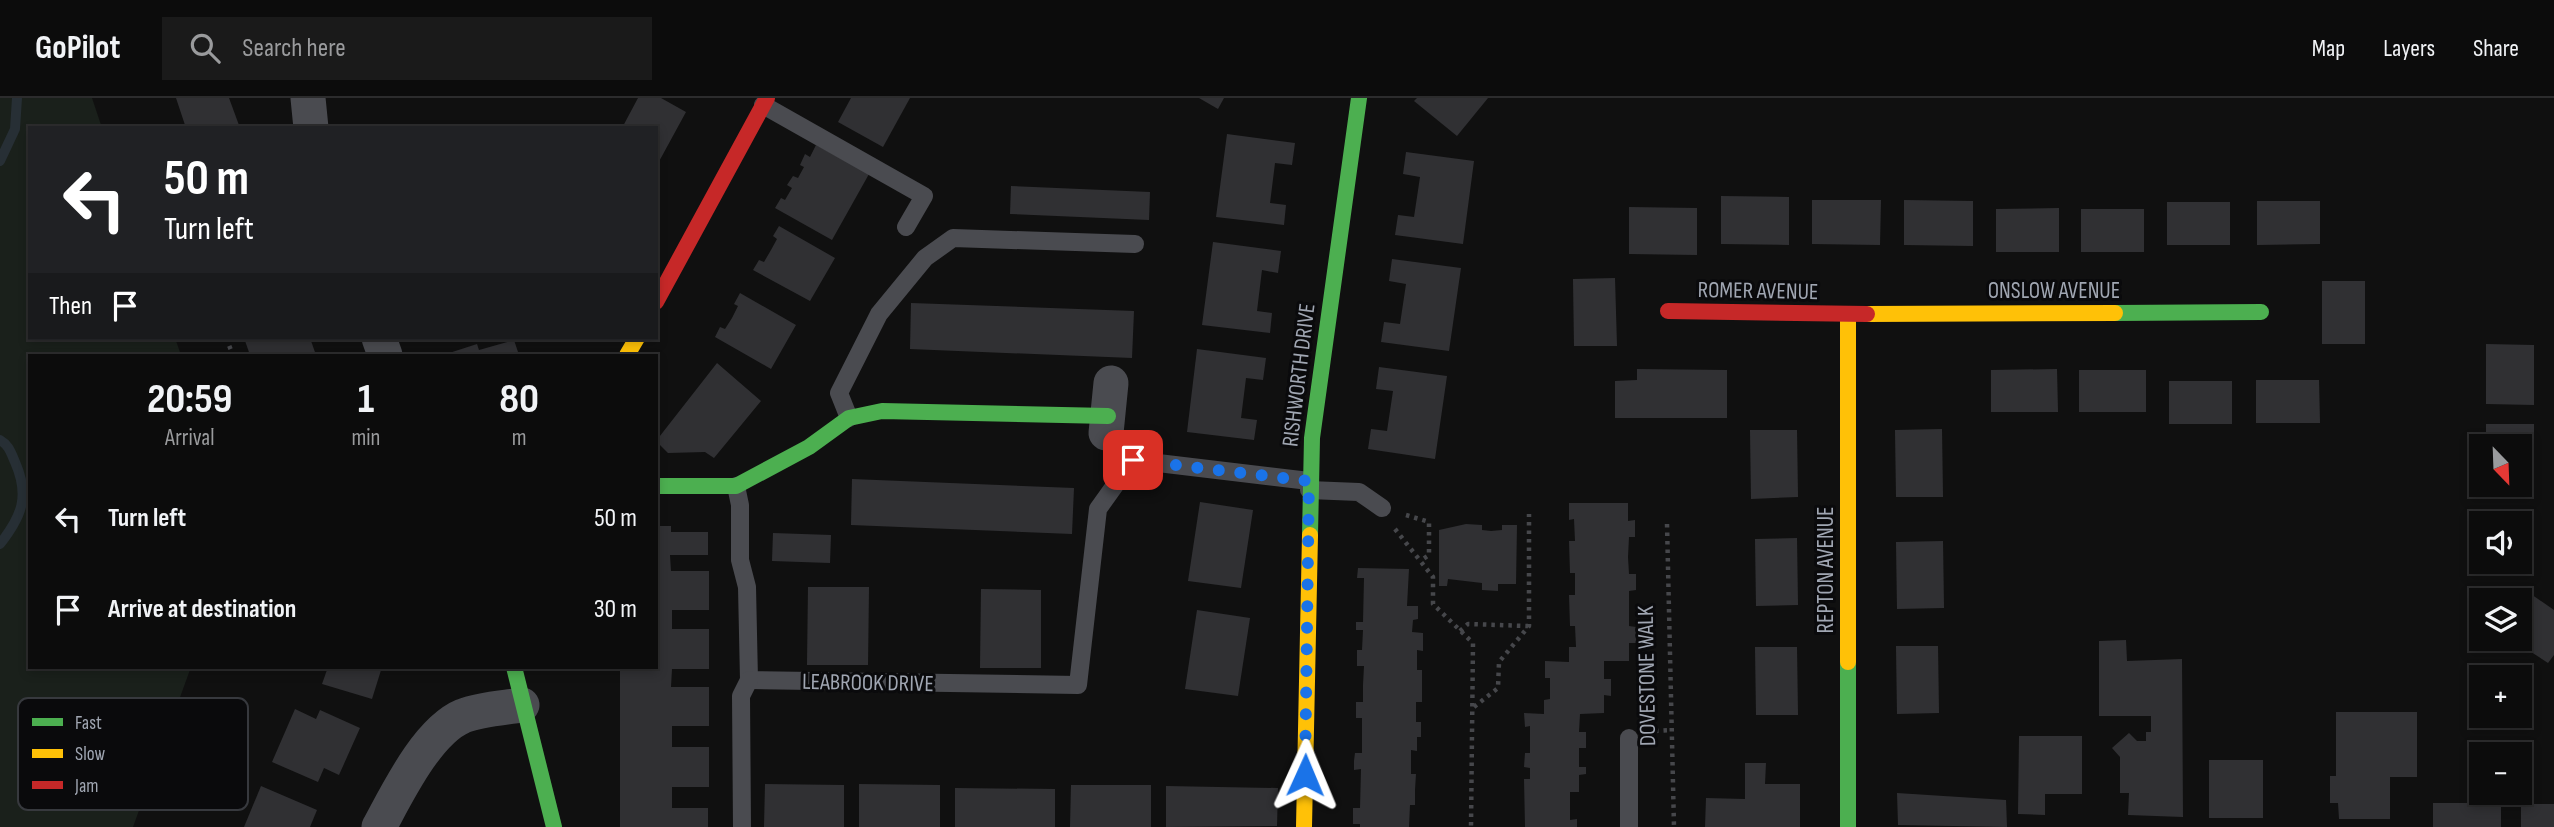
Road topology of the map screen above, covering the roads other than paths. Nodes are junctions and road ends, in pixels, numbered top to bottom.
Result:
1 (308, 98) edge
2 (1359, 98) edge
3 (765, 102) edge
4 (311, 126) edge
5 (906, 227) dead end
6 (1135, 244) dead end
7 (658, 298) edge
8 (1668, 311) dead end
9 (2261, 312) dead end
10 (1848, 314) junction
11 (1108, 411) dead end
12 (849, 418) junction
13 (1309, 485) junction
14 (658, 486) edge
15 (736, 486) junction
16 (1381, 508) road end
17 (514, 669) edge
18 (749, 680) junction
19 (522, 705) junction
20 (1629, 738) dead end
21 (379, 827) edge
22 (554, 827) edge
23 (742, 827) edge
24 (1304, 827) edge
25 (1629, 827) edge
26 (1848, 827) edge

1 - 4 street
2 - 13 street, RISHWORTH DRIVE
3 - 5 lane
3 - 7 street
6 - 12 lane
8 - 10 street, ROMER AVENUE
9 - 10 street, ONSLOW AVENUE
10 - 26 street, REPTON AVENUE
11 - 12 street
12 - 15 street
13 - 16 lane
13 - 18 lane, LEABROOK DRIVE
13 - 24 street, RISHWORTH DRIVE
14 - 15 street
15 - 18 lane
17 - 19 street
18 - 23 lane
19 - 21 street
19 - 22 street
20 - 25 lane, DOVESTONE WALK

